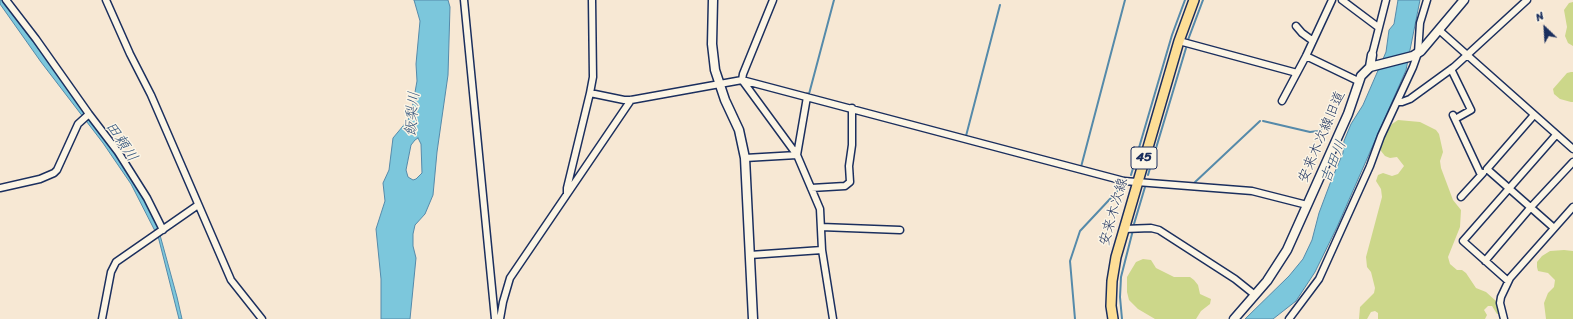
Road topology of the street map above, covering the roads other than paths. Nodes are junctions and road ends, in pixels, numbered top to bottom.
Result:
1 (6, 0) edge
2 (106, 0) edge
3 (464, 0) edge
4 (592, 0) edge
5 (713, 0) edge
6 (773, 0) edge
7 (1194, 0) edge
8 (1332, 0) edge
9 (1342, 0) edge
10 (1386, 0) edge
11 (1427, 0) edge
12 (1464, 0) edge
13 (1528, 0) edge
14 (1296, 26) dead end
15 (1378, 27) junction
16 (1439, 30) junction
17 (1179, 41) junction
18 (1313, 41) junction
19 (1415, 54) junction
20 (1372, 55) joint
21 (1306, 56) junction
22 (1467, 56) junction
23 (1372, 67) junction
24 (1451, 69) junction
25 (1297, 73) junction
26 (742, 80) junction
27 (1358, 80) junction
28 (719, 84) junction
29 (590, 93) junction
30 (807, 97) junction
31 (631, 100) junction
32 (1282, 101) dead end
33 (1398, 102) junction
34 (852, 108) junction
35 (1534, 115) junction
36 (86, 116) junction
37 (1556, 134) junction
38 (1573, 149) edge
39 (796, 154) junction
40 (745, 158) junction
41 (1573, 162) edge
42 (1487, 169) junction
43 (1481, 175) junction
44 (1137, 183) junction
45 (0, 188) edge
46 (811, 188) junction
47 (1509, 188) junction
48 (567, 194) junction
49 (1461, 197) dead end
50 (198, 205) junction
51 (1307, 205) junction
52 (1531, 207) junction
53 (1573, 207) edge
54 (821, 227) junction
55 (1554, 228) junction
56 (1124, 229) junction
57 (162, 230) junction
58 (900, 230) dead end
59 (822, 250) junction
60 (750, 255) junction
61 (1485, 261) junction
62 (1508, 281) junction
63 (1255, 295) junction
64 (102, 319) edge
65 (262, 319) edge
66 (495, 319) edge
67 (500, 319) edge
68 (753, 319) edge
69 (833, 319) edge
70 (1113, 319) edge
71 (1234, 319) edge
72 (1289, 319) edge
73 (1504, 319) edge

1 - 36 street
2 - 50 street
3 - 66 street
4 - 29 street
5 - 28 street
6 - 26 street
7 - 17 main road, 安来木次線 / 45
8 - 18 street
9 - 15 street
10 - 15 street
11 - 19 street
12 - 16 street
13 - 22 street
14 - 18 street
15 - 20 street
16 - 19 street
16 - 22 street
17 - 25 street
17 - 44 main road, 安来木次線 / 45
18 - 21 street
19 - 23 street
19 - 33 street
20 - 23 street
21 - 25 street
21 - 27 street
22 - 24 street
22 - 35 street
23 - 27 street, 安来木次線旧道
24 - 33 street
24 - 43 street
25 - 32 street
26 - 28 street
26 - 30 street
26 - 39 street
27 - 51 street, 安来木次線旧道
28 - 31 street
28 - 40 street
29 - 31 street
29 - 48 street
30 - 34 street
30 - 39 street
31 - 48 street
33 - 72 street
34 - 44 street
34 - 46 street
35 - 37 street
35 - 42 street
36 - 45 street
36 - 57 street
37 - 38 street
37 - 47 street
39 - 40 street
39 - 46 street
40 - 60 street
41 - 52 street
42 - 43 street
42 - 47 street
43 - 49 street
44 - 51 street
44 - 56 main road, 安来木次線 / 45
46 - 54 street
47 - 52 street
47 - 61 street
48 - 67 street
50 - 57 street
50 - 65 street
51 - 63 street, 安来木次線旧道
52 - 55 street
52 - 61 street
53 - 55 street
54 - 58 street
54 - 59 street
55 - 62 street
56 - 63 street
56 - 70 main road, 安来木次線 / 45
57 - 64 street
59 - 60 street
59 - 69 street
60 - 68 street
61 - 62 street
62 - 73 street
63 - 71 street, 安来木次線旧道

